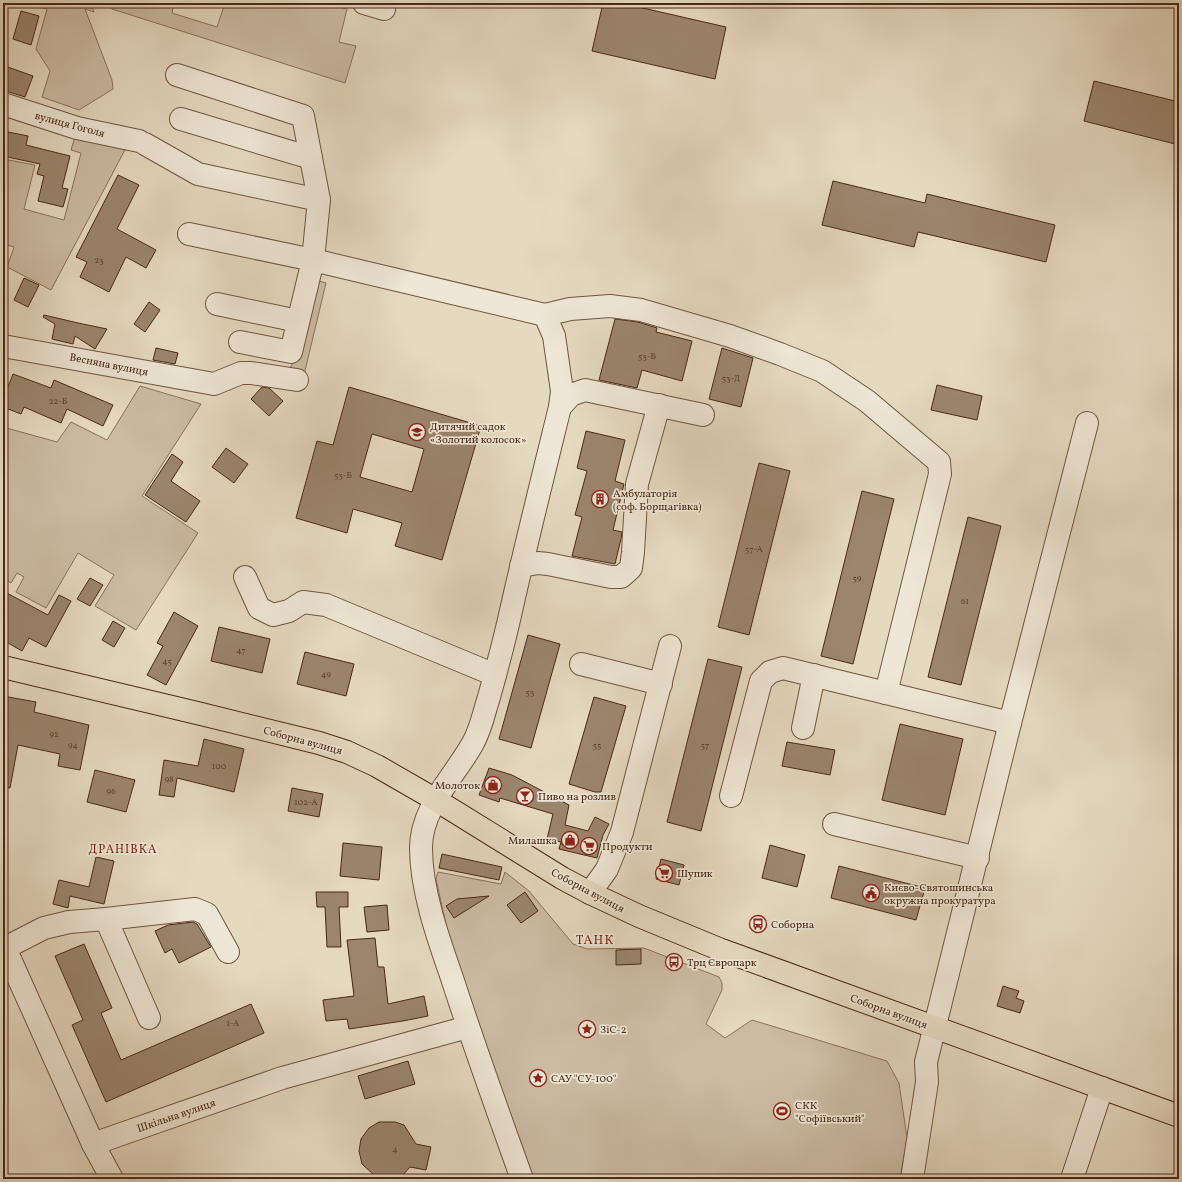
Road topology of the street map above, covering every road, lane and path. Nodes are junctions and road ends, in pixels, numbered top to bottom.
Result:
1 (177, 75) dead end
2 (3, 104) edge
3 (181, 119) dead end
4 (311, 158) junction
5 (319, 200) junction
6 (189, 234) dead end
7 (312, 260) junction
8 (218, 304) dead end
9 (545, 315) junction
10 (298, 321) junction
11 (240, 342) dead end
12 (3, 346) edge
13 (297, 380) dead end
14 (659, 405) junction
15 (560, 407) junction
16 (703, 415) dead end
17 (1087, 424) dead end
18 (522, 566) junction
19 (245, 577) dead end
20 (670, 646) dead end
21 (581, 664) dead end
22 (3, 667) edge
23 (495, 675) junction
24 (814, 675) junction
25 (661, 684) junction
26 (886, 693) junction
27 (1010, 722) junction
28 (803, 728) dead end
29 (730, 796) dead end
30 (436, 800) junction
31 (834, 824) dead end
32 (978, 858) junction
33 (590, 893) junction
34 (106, 919) junction
35 (4, 949) edge
36 (228, 952) dead end
37 (149, 1018) dead end
38 (468, 1026) junction
39 (934, 1028) junction
40 (1102, 1088) junction
41 (1179, 1116) edge
42 (93, 1144) junction
43 (112, 1179) edge
44 (522, 1179) edge
45 (912, 1179) edge
46 (1072, 1179) edge

1 - 4 street
2 - 5 street, вулиця Гоголя
3 - 4 street
4 - 5 street
5 - 7 street
6 - 7 street
7 - 9 street
7 - 10 street
8 - 10 street
9 - 15 street
9 - 26 street
10 - 11 street
12 - 13 street, Весняна вулиця
14 - 15 street
14 - 16 street
14 - 18 street
15 - 18 street
17 - 27 street
18 - 23 street
19 - 23 street
20 - 25 street
21 - 25 street
22 - 30 main road, Соборна вулиця
23 - 30 street
24 - 26 street
24 - 28 street
24 - 29 street
25 - 33 street
26 - 27 street
27 - 32 street
30 - 33 main road, Соборна вулиця
30 - 38 street
31 - 32 street
32 - 39 street
33 - 39 main road, Соборна вулиця
34 - 35 street
34 - 36 street
34 - 37 street
35 - 42 street
38 - 42 street, Шкільна вулиця
38 - 44 street
39 - 40 main road, Соборна вулиця
39 - 45 street
40 - 41 main road, Соборна вулиця
40 - 46 street
42 - 43 street

